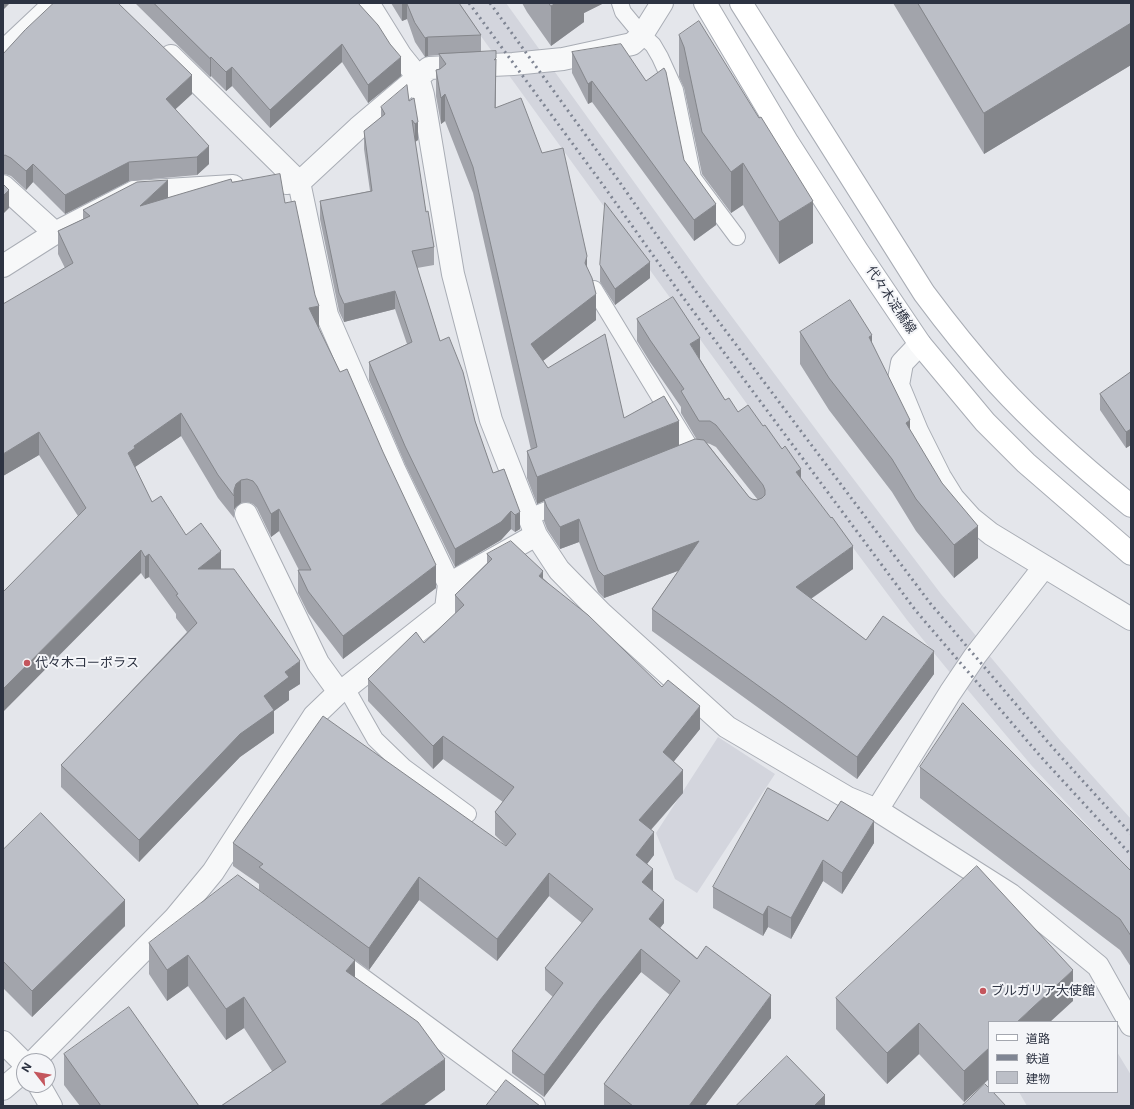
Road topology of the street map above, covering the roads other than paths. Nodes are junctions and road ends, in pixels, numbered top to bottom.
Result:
1 (55, 3) edge
2 (368, 3) edge
3 (620, 3) edge
4 (662, 3) edge
5 (705, 3) edge
6 (741, 3) edge
7 (642, 35) junction
8 (156, 42) edge
9 (3, 52) edge
10 (418, 77) junction
11 (299, 182) junction
12 (3, 186) edge
13 (55, 233) junction
14 (737, 237) dead end
15 (3, 266) edge
16 (594, 289) edge
17 (920, 344) junction
18 (709, 453) edge
19 (579, 497) edge
20 (1131, 506) edge
21 (246, 514) dead end
22 (532, 526) junction
23 (1131, 554) edge
24 (1044, 567) junction
25 (450, 584) junction
26 (1131, 619) edge
27 (342, 690) junction
28 (877, 810) junction
29 (468, 814) dead end
30 (315, 946) edge
31 (1131, 1025) edge
32 (3, 1042) edge
33 (42, 1053) edge
34 (16, 1055) edge
35 (16, 1078) edge
36 (3, 1089) edge
37 (43, 1093) edge
38 (51, 1106) edge
39 (534, 1106) edge

1 - 9 street
2 - 10 street
3 - 7 lane
4 - 7 street
5 - 17 street, 代々木淀橋線
6 - 20 street
7 - 10 street
7 - 14 lane
8 - 11 street
10 - 11 street
10 - 22 street
11 - 13 street
11 - 25 street
12 - 13 street
13 - 15 street
16 - 18 lane
17 - 23 street, 代々木淀橋線
17 - 24 street
19 - 22 lane
21 - 27 street
22 - 25 street
22 - 28 street
24 - 26 street
24 - 28 street
25 - 27 street
27 - 29 lane
27 - 33 street
28 - 31 street
30 - 39 street
32 - 34 street
35 - 36 street
37 - 38 street

